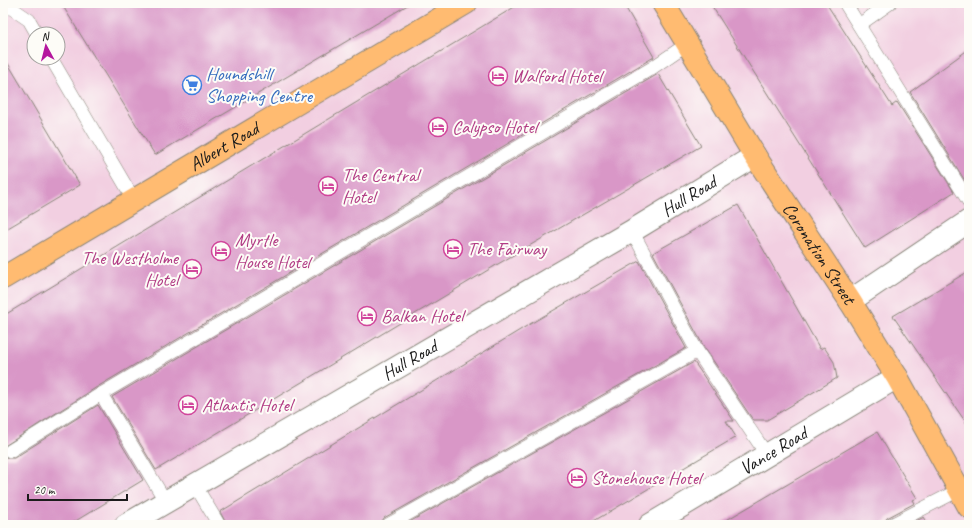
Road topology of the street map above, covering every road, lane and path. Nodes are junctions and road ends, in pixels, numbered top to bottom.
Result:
1 (4, 3) edge
2 (466, 3) edge
3 (663, 3) edge
4 (845, 3) edge
5 (890, 3) edge
6 (859, 25) junction
7 (32, 26) edge
8 (687, 44) junction
9 (56, 66) edge
10 (755, 156) junction
11 (134, 200) junction
12 (969, 202) edge
13 (969, 221) edge
14 (632, 231) junction
15 (3, 278) edge
16 (850, 301) junction
17 (697, 351) junction
18 (897, 377) junction
19 (101, 394) junction
20 (10, 451) dead end
21 (767, 455) junction
22 (195, 485) junction
23 (964, 498) edge
24 (166, 502) junction
25 (126, 525) edge
26 (219, 525) edge
27 (388, 525) edge
28 (650, 525) edge
29 (892, 525) edge

1 - 7 lane
2 - 11 main road, Albert Road
3 - 8 main road, Coronation Street
4 - 6 lane
5 - 6 lane
6 - 12 lane
8 - 10 main road, Coronation Street
8 - 19 lane
9 - 11 lane
10 - 14 street, Hull Road
10 - 16 main road, Coronation Street
11 - 15 main road, Albert Road
13 - 16 street
14 - 17 lane
14 - 22 street, Hull Road
16 - 18 main road, Coronation Street
17 - 21 lane
17 - 27 lane
18 - 21 street, Vance Road
18 - 23 main road, Coronation Street
19 - 20 lane
19 - 24 lane
21 - 28 street, Vance Road
22 - 24 street, Hull Road
22 - 26 lane
23 - 29 lane
24 - 25 street, Hull Road

